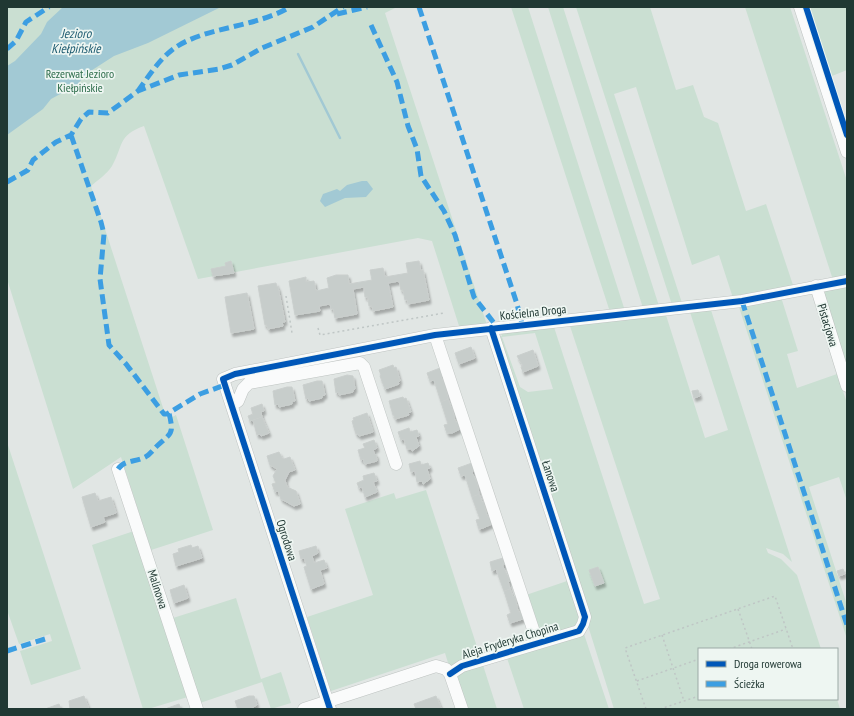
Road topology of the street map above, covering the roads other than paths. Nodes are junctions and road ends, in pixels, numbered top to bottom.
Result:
1 (800, 7) edge
2 (847, 152) edge
3 (847, 281) edge
4 (816, 286) junction
5 (491, 328) junction
6 (435, 335) junction
7 (223, 379) joint
8 (847, 386) edge
9 (232, 405) junction
10 (396, 464) dead end
11 (118, 469) dead end
12 (579, 631) joint
13 (534, 632) dead end
14 (450, 674) junction
15 (328, 705) edge
16 (197, 709) edge
17 (304, 709) edge
18 (462, 709) edge

1 - 2 street
3 - 4 street, Kościelna Droga
4 - 5 street, Kościelna Droga
4 - 8 street, Pistacjowa
5 - 6 street, Kościelna Droga
5 - 12 street, Łanowa
6 - 7 street, Kościelna Droga
6 - 13 street
7 - 9 street, Ogrodowa
9 - 10 street
9 - 15 street, Ogrodowa
11 - 16 street, Malinowa
12 - 14 street, Aleja Fryderyka Chopina
14 - 15 street
14 - 18 street
15 - 17 street

